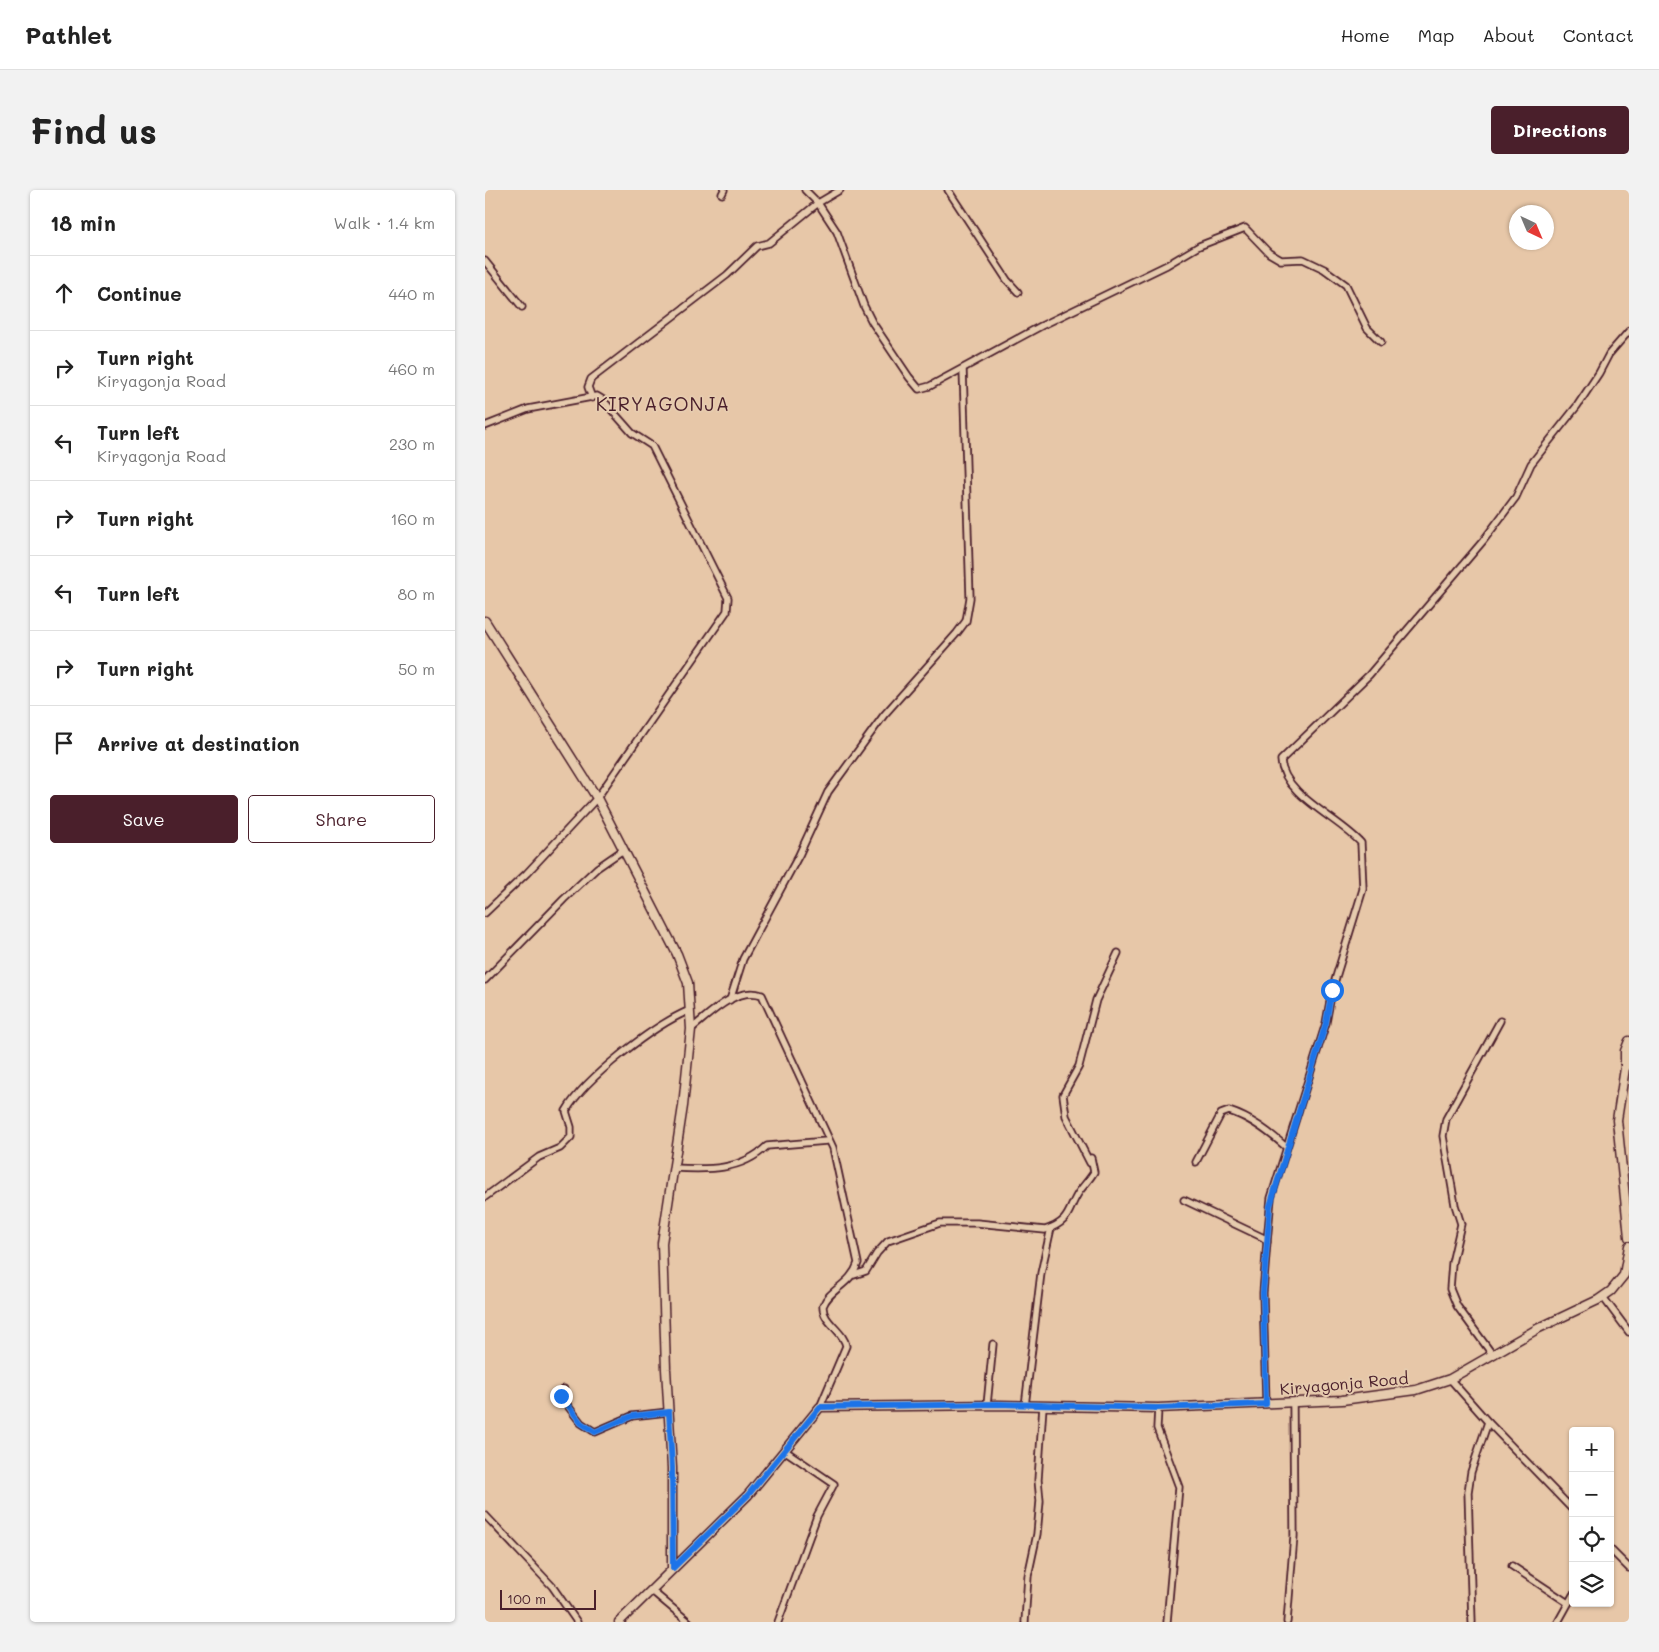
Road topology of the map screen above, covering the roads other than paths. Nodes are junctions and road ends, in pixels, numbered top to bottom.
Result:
1 (805, 190) edge
2 (839, 190) edge
3 (948, 190) edge
4 (818, 203) junction
5 (485, 261) edge
6 (1018, 292) dead end
7 (522, 307) dead end
8 (1629, 331) edge
9 (1381, 342) dead end
10 (963, 369) junction
11 (592, 398) junction
12 (485, 426) edge
13 (485, 621) edge
14 (597, 798) junction
15 (623, 850) junction
16 (485, 913) edge
17 (1118, 953) dead end
18 (485, 980) edge
19 (729, 1000) junction
20 (690, 1010) junction
21 (1500, 1021) dead end
22 (691, 1029) junction
23 (1629, 1042) edge
24 (827, 1141) junction
25 (1286, 1148) junction
26 (1091, 1158) dead end
27 (1195, 1162) dead end
28 (673, 1168) junction
29 (1094, 1172) junction
30 (485, 1197) edge
31 (1184, 1200) dead end
32 (1051, 1228) junction
33 (1629, 1237) edge
34 (1267, 1242) junction
35 (1629, 1246) edge
36 (854, 1275) junction
37 (1603, 1297) junction
38 (1629, 1332) edge
39 (993, 1344) dead end
40 (1492, 1354) junction
41 (1450, 1379) junction
42 (563, 1389) dead end
43 (1293, 1402) junction
44 (1266, 1404) junction
45 (987, 1405) junction
46 (1025, 1406) junction
47 (1043, 1406) junction
48 (820, 1407) junction
49 (1158, 1408) junction
50 (669, 1412) junction
51 (1488, 1422) junction
52 (784, 1450) junction
53 (1569, 1506) edge
54 (485, 1515) edge
55 (1614, 1553) edge
56 (1512, 1566) dead end
57 (673, 1568) junction
58 (1629, 1568) edge
59 (651, 1591) junction
60 (1568, 1603) joint
61 (577, 1622) edge
62 (619, 1622) edge
63 (689, 1622) edge
64 (778, 1622) edge
65 (1025, 1622) edge
66 (1167, 1622) edge
67 (1287, 1622) edge
68 (1472, 1622) edge
69 (1558, 1622) edge

1 - 4 street
2 - 4 street
3 - 6 street
4 - 10 street
4 - 11 street
5 - 7 street
8 - 25 street
9 - 10 street
10 - 19 street
11 - 12 street
11 - 14 street
13 - 14 street
14 - 15 street
14 - 16 street
15 - 18 street
15 - 20 street
17 - 29 street
19 - 22 street
19 - 24 street
20 - 22 street
20 - 30 street
21 - 40 street
22 - 28 street
23 - 33 street
24 - 28 street
24 - 36 street
25 - 27 street
25 - 34 street
26 - 29 street
28 - 50 street
29 - 32 street
31 - 34 street
32 - 36 street
32 - 46 street
34 - 44 street
35 - 37 street, Kiryagonja Road
36 - 48 street
37 - 38 street
37 - 40 street, Kiryagonja Road
39 - 45 street
40 - 41 street, Kiryagonja Road
41 - 43 street, Kiryagonja Road
41 - 51 street
42 - 50 street
43 - 44 street, Kiryagonja Road
43 - 67 street
44 - 49 street, Kiryagonja Road
45 - 46 street, Kiryagonja Road
45 - 48 street, Kiryagonja Road
46 - 47 street, Kiryagonja Road
47 - 49 street, Kiryagonja Road
47 - 65 street
48 - 52 street
49 - 66 street
50 - 57 street
51 - 53 street
51 - 68 street
52 - 57 street
52 - 64 street
54 - 61 street
55 - 58 street
56 - 60 street
57 - 59 street
59 - 62 street
59 - 63 street
60 - 69 street

